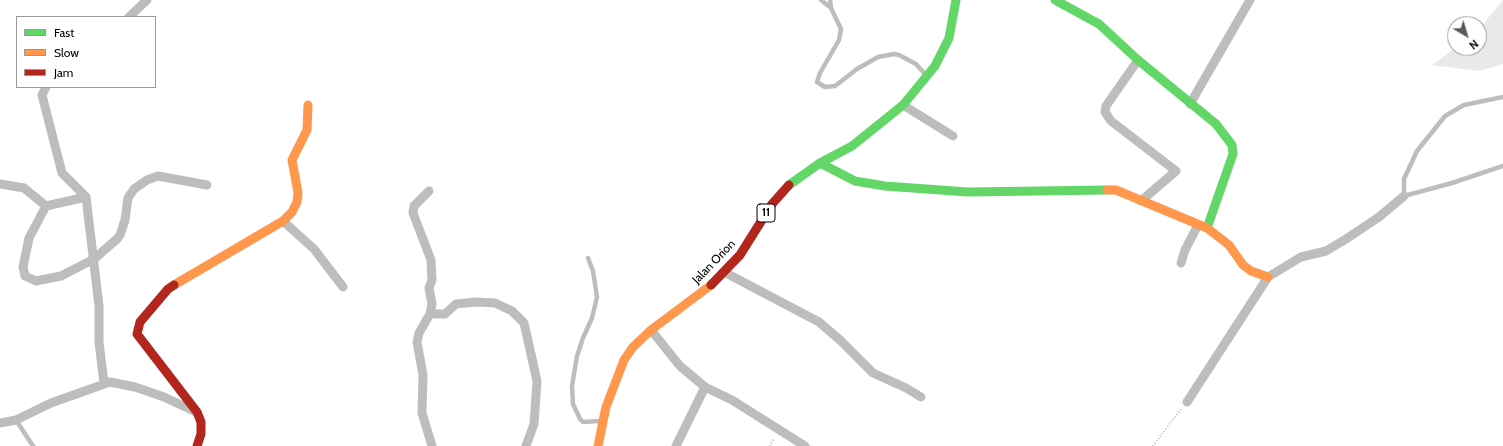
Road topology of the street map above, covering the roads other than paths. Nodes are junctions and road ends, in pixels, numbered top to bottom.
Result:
1 (147, 0) edge
2 (821, 0) edge
3 (830, 0) edge
4 (956, 0) edge
5 (1055, 0) edge
6 (1250, 0) edge
7 (831, 8) junction
8 (130, 16) edge
9 (1138, 60) junction
10 (927, 77) junction
11 (46, 88) edge
12 (1503, 97) edge
13 (1190, 104) junction
14 (308, 105) dead end
15 (903, 105) junction
16 (953, 136) dead end
17 (820, 163) junction
18 (1503, 166) edge
19 (0, 184) edge
20 (207, 185) dead end
21 (429, 191) dead end
22 (1404, 196) junction
23 (86, 197) junction
24 (1141, 201) junction
25 (46, 206) junction
26 (283, 221) junction
27 (1202, 226) junction
28 (588, 258) dead end
29 (94, 259) junction
30 (1181, 263) dead end
31 (724, 272) junction
32 (1268, 277) junction
33 (343, 287) dead end
34 (430, 314) junction
35 (651, 330) junction
36 (104, 383) junction
37 (705, 387) junction
38 (921, 397) dead end
39 (1187, 402) road end
40 (197, 412) junction
41 (16, 420) junction
42 (603, 421) junction
43 (0, 423) edge
44 (33, 446) edge
45 (197, 446) edge
46 (432, 446) edge
47 (526, 446) edge
48 (598, 446) edge
49 (676, 446) edge
50 (805, 446) edge

1 - 8 street
2 - 7 lane
3 - 7 lane
4 - 10 main road, Jalan Orion / 11
5 - 9 main road
6 - 13 street
7 - 10 lane
9 - 13 main road
9 - 24 street
10 - 15 main road, Jalan Orion / 11
11 - 23 street
12 - 22 lane
13 - 27 main road
14 - 26 main road
15 - 16 street
15 - 17 main road, Jalan Orion / 11
17 - 24 main road
17 - 31 main road, Jalan Orion / 11
18 - 22 lane
19 - 25 street
20 - 29 street
21 - 34 street
22 - 32 street
23 - 25 street
23 - 29 street
24 - 27 main road
25 - 29 street
26 - 33 street
26 - 40 main road
27 - 30 street
27 - 32 main road
28 - 42 lane
29 - 36 street
31 - 35 main road, Jalan Orion / 11
31 - 38 street
32 - 39 street
34 - 46 street
34 - 47 street
35 - 37 street
35 - 42 main road, Jalan Orion / 11
36 - 40 street
36 - 41 street
37 - 49 street
37 - 50 street
40 - 45 main road
41 - 43 street
41 - 44 lane
42 - 48 main road, Jalan Orion / 11

